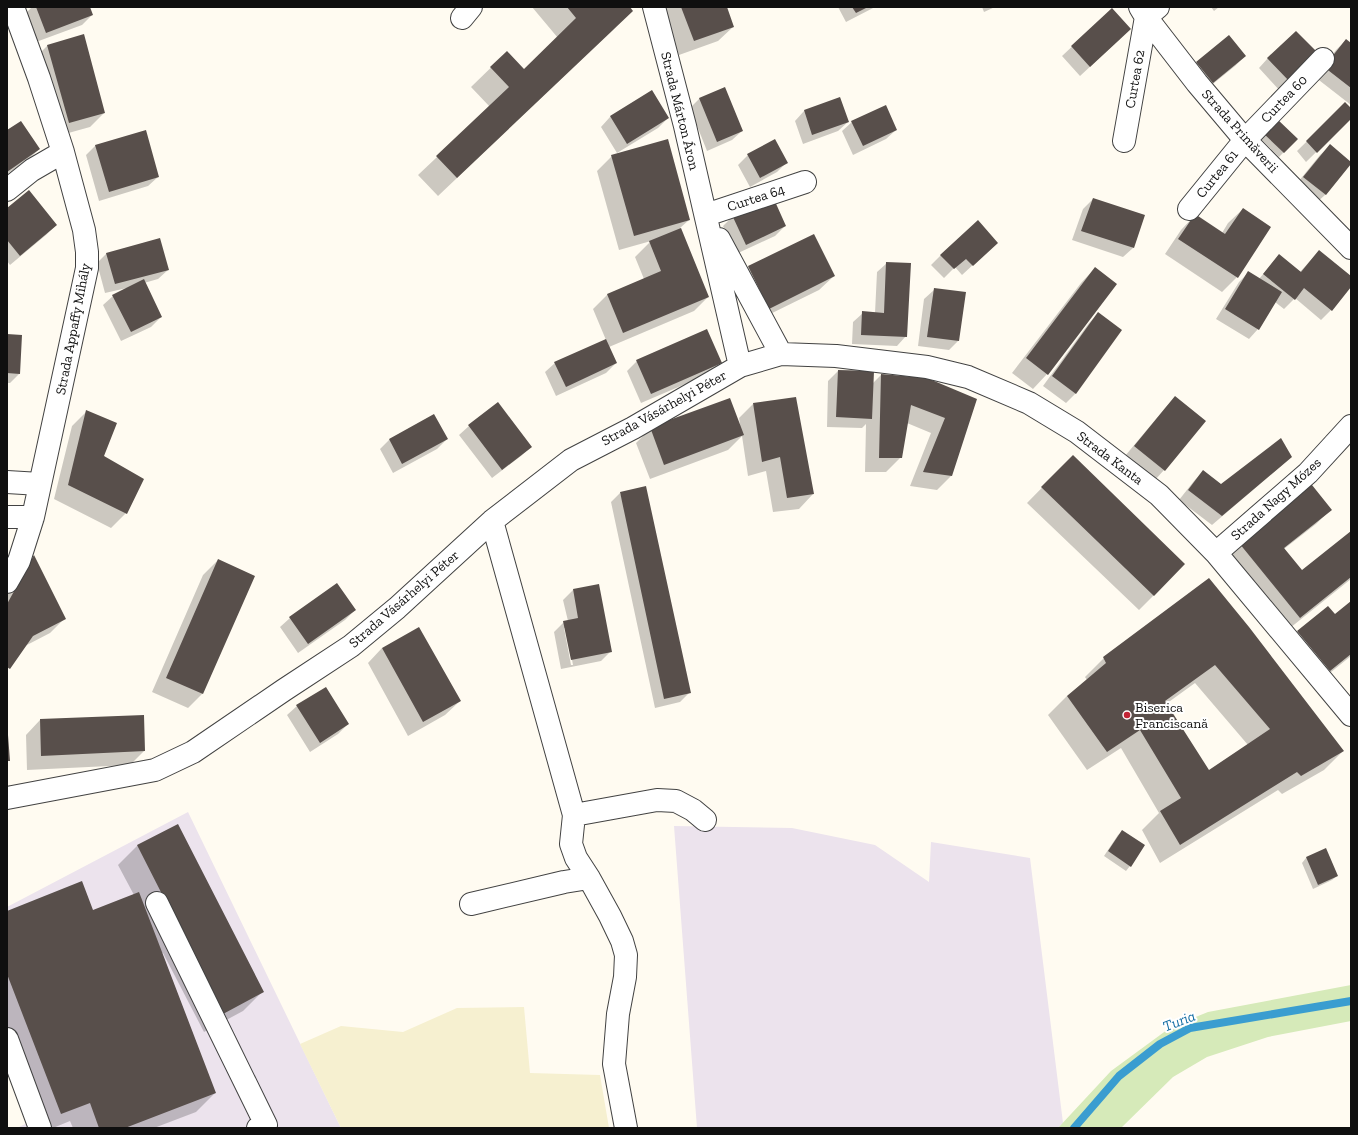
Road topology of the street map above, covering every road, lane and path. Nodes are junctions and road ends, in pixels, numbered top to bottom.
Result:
1 (13, 7) edge
2 (654, 7) edge
3 (1148, 10) edge
4 (1323, 59) dead end
5 (1245, 140) junction
6 (1124, 141) dead end
7 (63, 152) junction
8 (805, 182) dead end
9 (7, 190) edge
10 (1190, 209) dead end
11 (706, 215) junction
12 (1351, 248) edge
13 (781, 354) junction
14 (740, 366) junction
15 (1351, 426) edge
16 (7, 482) edge
17 (40, 484) junction
18 (7, 517) edge
19 (33, 517) junction
20 (492, 521) junction
21 (1216, 553) junction
22 (7, 582) edge
23 (1351, 715) edge
24 (7, 798) edge
25 (574, 815) junction
26 (705, 820) dead end
27 (589, 878) junction
28 (157, 903) dead end
29 (471, 904) dead end
30 (7, 1039) edge
31 (40, 1128) edge
32 (258, 1128) edge
33 (626, 1128) edge

1 - 7 street, Strada Appaffy Mihály
2 - 11 street, Strada Márton Áron
3 - 5 street, Strada Primăverii
3 - 6 street, Curtea 62
4 - 5 street, Curtea 60
5 - 10 street, Curtea 61
5 - 12 street, Strada Primăverii
7 - 9 street
7 - 17 street, Strada Appaffy Mihály
8 - 11 street, Curtea 64
11 - 13 street, Strada Márton Áron
11 - 14 street, Strada Márton Áron
13 - 14 street, Strada Vásárhelyi Péter
13 - 21 street, Strada Kanta
14 - 20 street, Strada Vásárhelyi Péter
15 - 21 street, Strada Nagy Mózes
16 - 17 street
17 - 19 street, Strada Appaffy Mihály
18 - 19 street
19 - 22 street, Strada Appaffy Mihály
20 - 24 street, Strada Vásárhelyi Péter
20 - 25 street
21 - 23 street, Strada Kanta
25 - 26 street
25 - 27 street
27 - 29 street
27 - 33 street
28 - 32 street
30 - 31 street

